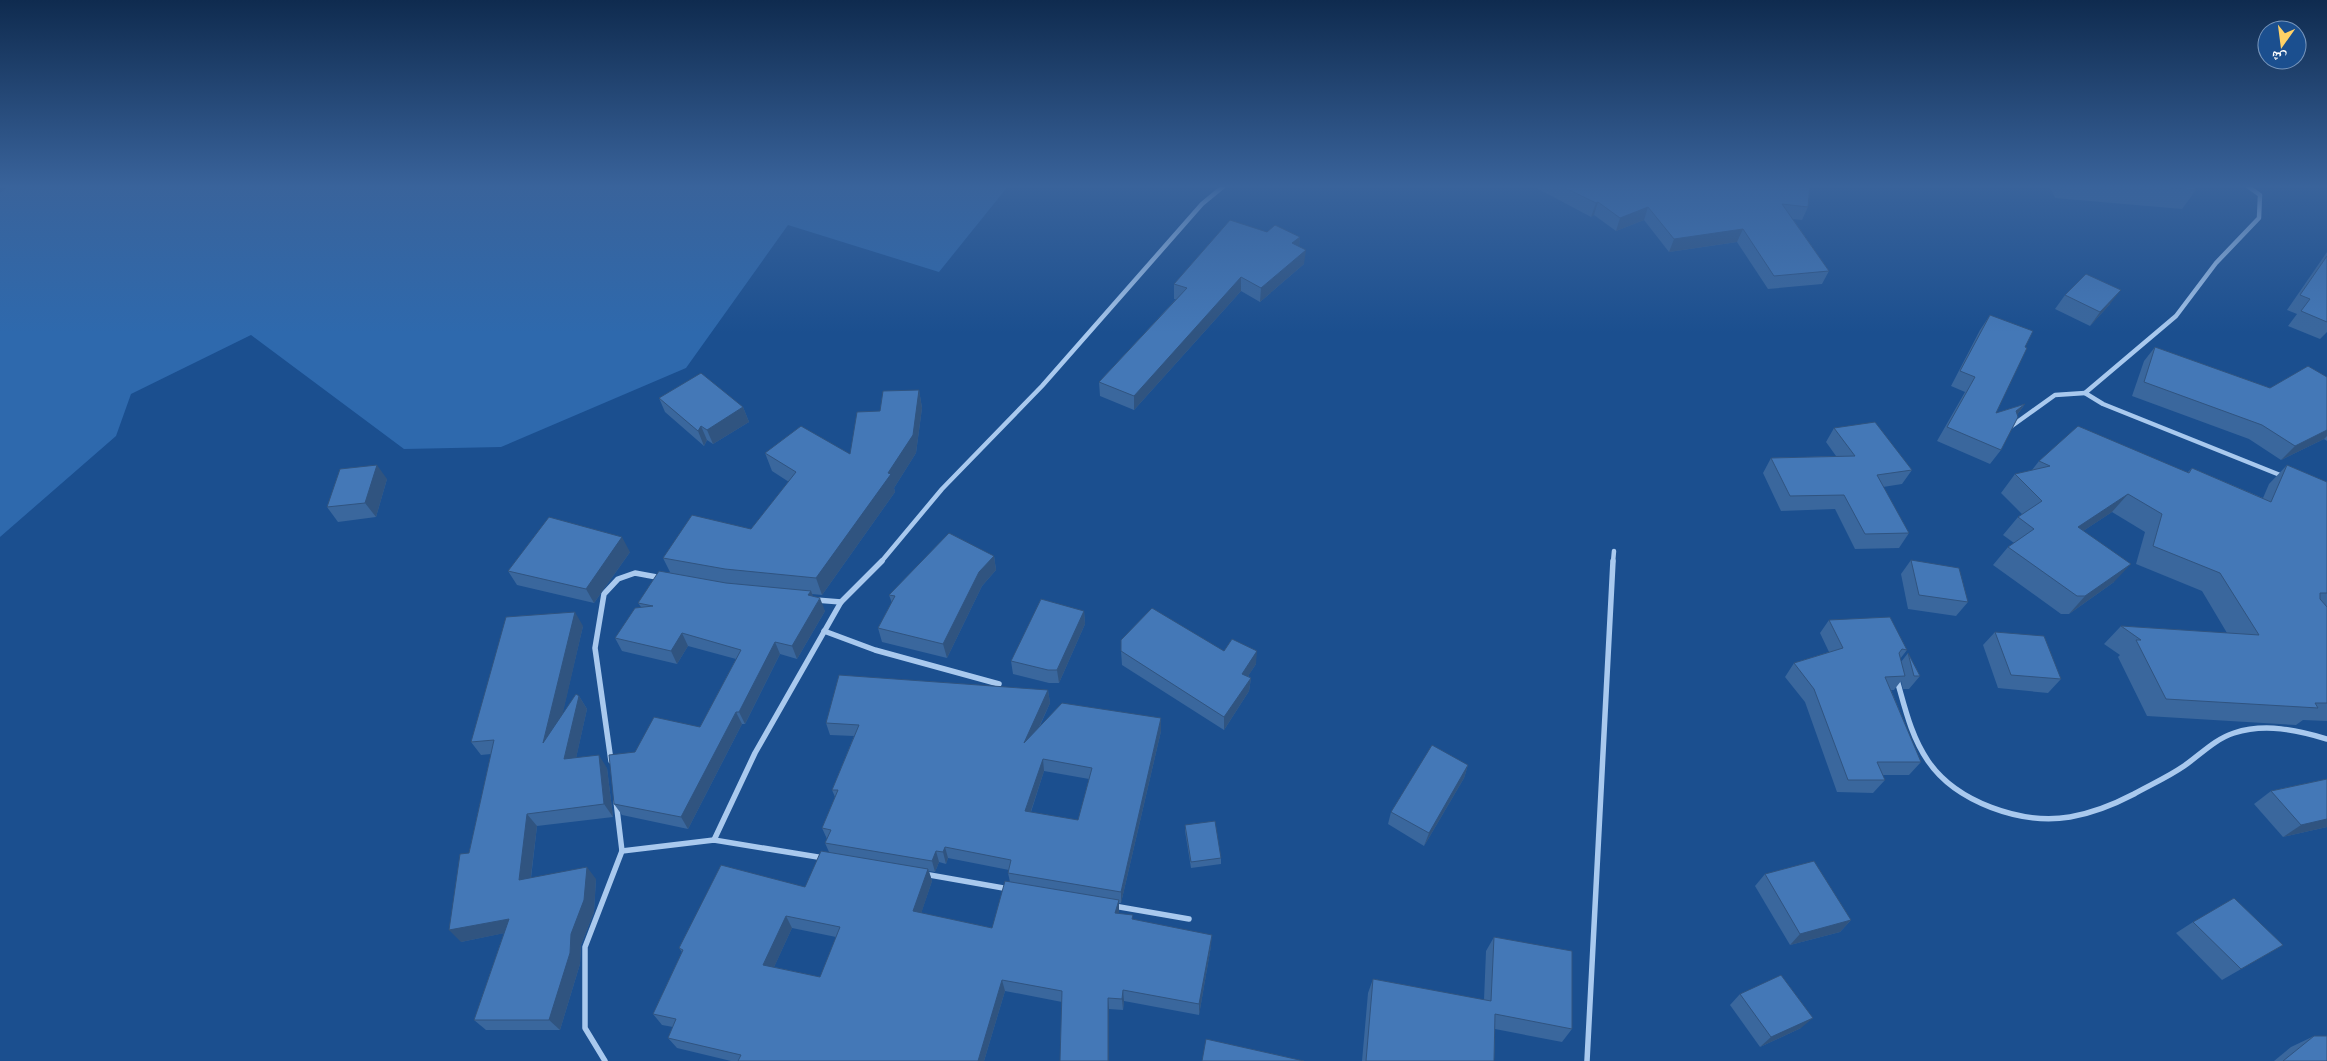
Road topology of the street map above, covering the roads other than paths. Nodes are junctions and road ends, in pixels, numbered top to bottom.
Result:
1 (1175, 235) edge
2 (2243, 235) edge
3 (2085, 393) junction
4 (2009, 428) edge
5 (2291, 480) edge
6 (1614, 551) dead end
7 (674, 580) edge
8 (811, 599) edge
9 (841, 602) junction
10 (824, 631) junction
11 (1896, 677) edge
12 (999, 684) edge
13 (2327, 739) edge
14 (612, 764) edge
15 (615, 793) edge
16 (714, 840) junction
17 (622, 850) junction
18 (830, 859) edge
19 (918, 874) edge
20 (1015, 890) edge
21 (1102, 904) edge
22 (1190, 919) dead end
23 (605, 1061) edge
24 (1586, 1061) edge

1 - 9 street
2 - 3 street
3 - 4 street
3 - 5 street
6 - 24 street
7 - 14 street
8 - 9 street
9 - 10 street
10 - 12 street
10 - 16 street
11 - 13 street
15 - 17 street
16 - 17 street
16 - 18 street
17 - 23 street
19 - 20 street
21 - 22 street

